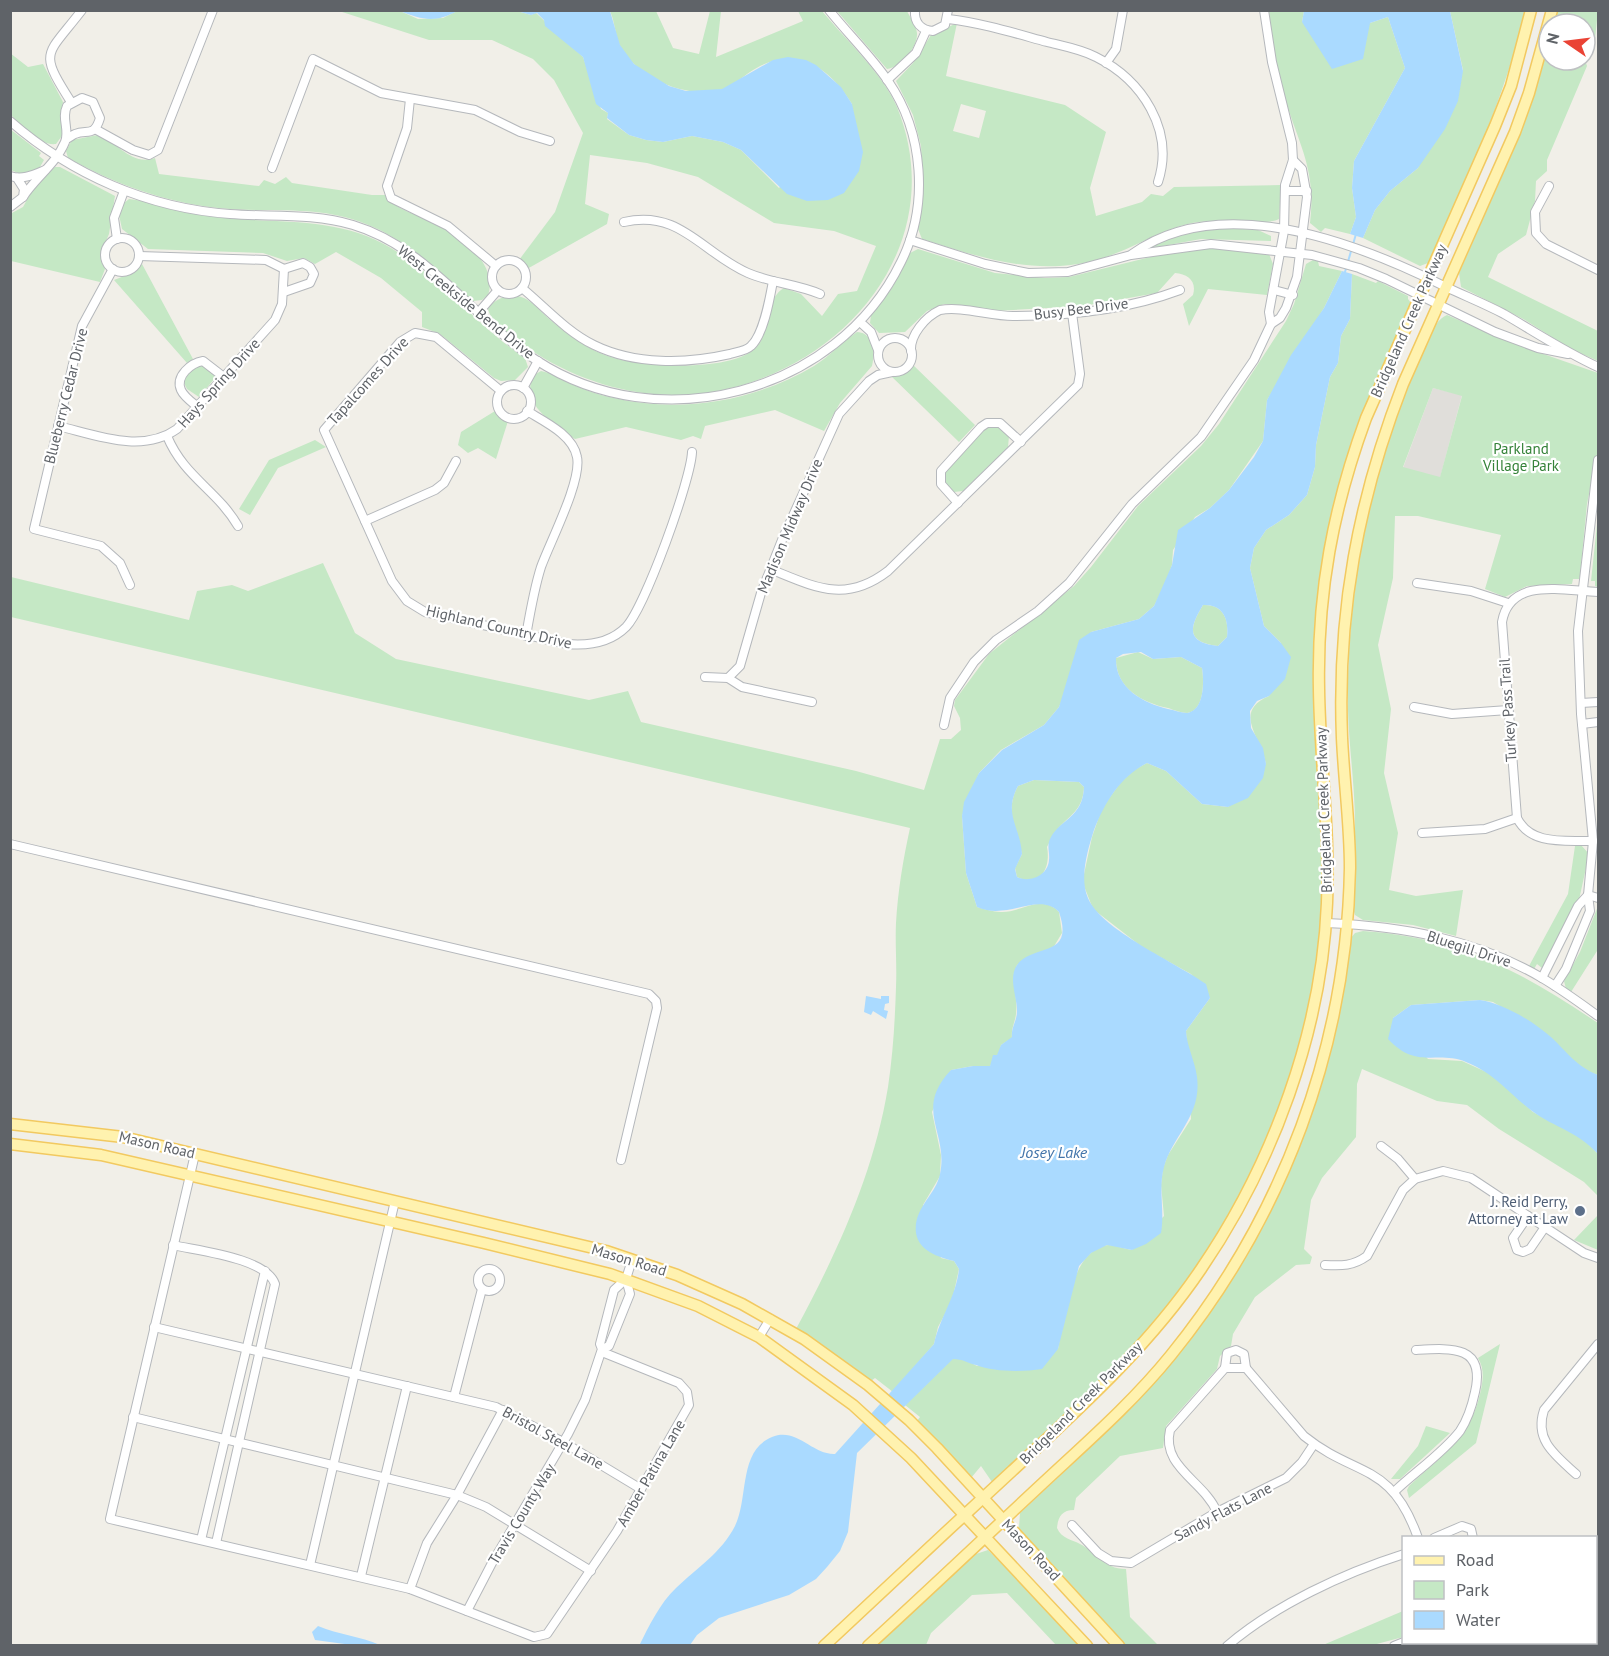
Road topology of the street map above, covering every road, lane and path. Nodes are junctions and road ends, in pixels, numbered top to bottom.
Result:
1 (82, 10) edge
2 (213, 10) edge
3 (830, 10) edge
4 (915, 10) edge
5 (1122, 10) edge
6 (1264, 10) edge
7 (1531, 10) edge
8 (1552, 10) edge
9 (948, 15) edge
10 (926, 31) junction
11 (1106, 63) junction
12 (887, 80) junction
13 (410, 99) junction
14 (71, 102) junction
15 (10, 121) edge
16 (95, 129) junction
17 (66, 140) junction
18 (550, 141) dead end
19 (55, 156) junction
20 (1293, 160) junction
21 (272, 168) dead end
22 (45, 170) junction
23 (14, 177) edge
24 (1158, 182) dead end
25 (1549, 186) dead end
26 (124, 191) junction
27 (1285, 191) junction
28 (1307, 191) junction
29 (23, 197) junction
30 (10, 207) edge
31 (624, 222) dead end
32 (1284, 231) junction
33 (1304, 234) junction
34 (117, 239) junction
35 (910, 240) junction
36 (1281, 251) junction
37 (1301, 254) junction
38 (1131, 255) junction
39 (139, 256) junction
40 (496, 266) junction
41 (113, 269) junction
42 (284, 269) junction
43 (1599, 270) edge
44 (1428, 278) junction
45 (773, 281) junction
46 (1446, 287) junction
47 (522, 288) junction
48 (498, 290) junction
49 (1180, 290) dead end
50 (1274, 290) junction
51 (284, 292) junction
52 (820, 294) dead end
53 (1293, 295) junction
54 (1420, 296) junction
55 (1438, 304) junction
56 (478, 313) junction
57 (1072, 313) junction
58 (860, 322) junction
59 (1271, 324) junction
60 (917, 331) junction
61 (871, 332) junction
62 (894, 338) junction
63 (911, 351) junction
64 (1568, 354) junction
65 (878, 355) junction
66 (538, 361) junction
67 (1599, 367) edge
68 (892, 372) junction
69 (225, 378) junction
70 (869, 381) junction
71 (523, 388) junction
72 (501, 391) junction
73 (199, 408) junction
74 (527, 411) junction
75 (58, 426) junction
76 (324, 430) joint
77 (167, 436) junction
78 (1021, 442) junction
79 (692, 452) dead end
80 (1599, 460) edge
81 (456, 461) dead end
82 (1599, 494) edge
83 (958, 503) junction
84 (1591, 514) junction
85 (365, 521) junction
86 (238, 526) dead end
87 (770, 569) junction
88 (1417, 583) dead end
89 (130, 585) dead end
90 (1585, 592) junction
91 (1599, 592) edge
92 (1508, 603) junction
93 (526, 636) junction
94 (705, 676) dead end
95 (728, 678) junction
96 (812, 702) dead end
97 (1599, 702) edge
98 (1581, 703) junction
99 (1414, 707) dead end
100 (1508, 710) junction
101 (1599, 722) edge
102 (1582, 724) junction
103 (944, 725) dead end
104 (1517, 818) junction
105 (1422, 833) dead end
106 (1593, 841) junction
107 (10, 844) edge
108 (1588, 895) junction
109 (1599, 898) edge
110 (1326, 923) junction
111 (1347, 924) junction
112 (1542, 978) junction
113 (1555, 986) junction
114 (1599, 1016) edge
115 (10, 1124) edge
116 (10, 1144) edge
117 (1381, 1146) dead end
118 (195, 1154) junction
119 (621, 1160) dead end
120 (190, 1175) junction
121 (1415, 1179) junction
122 (395, 1201) junction
123 (1528, 1216) junction
124 (390, 1221) junction
125 (1545, 1227) junction
126 (173, 1245) junction
127 (1599, 1258) edge
128 (632, 1260) junction
129 (1325, 1265) dead end
130 (265, 1271) junction
131 (626, 1278) junction
132 (482, 1289) dead end
133 (770, 1319) junction
134 (154, 1327) junction
135 (759, 1337) junction
136 (1599, 1344) edge
137 (246, 1347) junction
138 (1416, 1350) dead end
139 (261, 1351) junction
140 (602, 1351) junction
141 (1225, 1368) junction
142 (1246, 1368) junction
143 (355, 1372) junction
144 (407, 1386) junction
145 (454, 1397) junction
146 (503, 1410) junction
147 (133, 1417) junction
148 (225, 1438) junction
149 (240, 1442) junction
150 (563, 1442) junction
151 (1314, 1444) junction
152 (334, 1465) junction
153 (1576, 1474) dead end
154 (385, 1477) junction
155 (641, 1489) junction
156 (1395, 1491) junction
157 (457, 1495) junction
158 (983, 1498) junction
159 (1217, 1512) junction
160 (963, 1516) junction
161 (1004, 1520) junction
162 (516, 1524) junction
163 (1072, 1525) dead end
164 (1417, 1536) edge
165 (1439, 1536) edge
166 (1473, 1536) edge
167 (984, 1538) junction
168 (201, 1540) junction
169 (216, 1543) junction
170 (1402, 1555) edge
171 (310, 1565) junction
172 (591, 1571) junction
173 (361, 1576) junction
174 (410, 1589) junction
175 (467, 1611) junction
176 (824, 1646) edge
177 (868, 1646) edge
178 (1087, 1646) edge
179 (1119, 1646) edge
180 (1227, 1646) edge

1 - 14 street
2 - 16 street
3 - 12 street, West Creekside Bend Drive
4 - 10 street
5 - 11 street
6 - 20 street
7 - 44 main road, Bridgeland Creek Parkway
8 - 46 main road, Bridgeland Creek Parkway
9 - 10 street
9 - 11 street
10 - 12 street
11 - 24 street
12 - 35 street, West Creekside Bend Drive
13 - 18 street
13 - 21 street
13 - 40 street
14 - 16 street
14 - 17 street
15 - 19 street, West Creekside Bend Drive
16 - 17 street
17 - 19 street
19 - 22 street
19 - 26 street, West Creekside Bend Drive
20 - 27 street
20 - 28 street
22 - 23 street
22 - 29 street
23 - 29 street
25 - 43 street
26 - 34 street
26 - 56 street, West Creekside Bend Drive
27 - 28 street
27 - 32 street
28 - 33 street
29 - 30 street
31 - 45 street
32 - 33 street
32 - 36 street
32 - 38 street
33 - 37 street
33 - 44 street
34 - 39 street
34 - 41 street
35 - 38 street
35 - 58 street, West Creekside Bend Drive
36 - 37 street
36 - 38 street
36 - 50 street
37 - 53 street
37 - 54 street
39 - 41 street
39 - 42 street
40 - 47 street
40 - 48 street
41 - 75 street, Blueberry Cedar Drive
42 - 51 street, Hays Spring Drive
42 - 51 street
44 - 46 street
44 - 54 main road, Bridgeland Creek Parkway
45 - 47 street
45 - 52 street
46 - 55 main road, Bridgeland Creek Parkway
46 - 64 street
47 - 48 street
48 - 56 street
49 - 57 street, Busy Bee Drive
50 - 53 street
50 - 59 street
51 - 69 street, Hays Spring Drive
53 - 59 street
54 - 55 street
54 - 110 main road, Bridgeland Creek Parkway
55 - 64 street
55 - 111 main road, Bridgeland Creek Parkway
56 - 66 street, West Creekside Bend Drive
57 - 60 street, Busy Bee Drive
57 - 78 street
58 - 61 street
58 - 66 street, West Creekside Bend Drive
59 - 103 street
60 - 62 street, Busy Bee Drive
60 - 63 street
61 - 62 street
61 - 65 street
62 - 63 street
62 - 65 street
63 - 68 street
64 - 67 street
65 - 68 street
65 - 70 street, Madison Midway Drive
66 - 71 street
68 - 70 street, Madison Midway Drive
69 - 73 street, Hays Spring Drive
69 - 73 street
70 - 87 street, Madison Midway Drive
71 - 72 street
71 - 74 street
72 - 74 street
72 - 76 street, Tapalcomes Drive
73 - 77 street, Hays Spring Drive
74 - 93 street
75 - 77 street, Hays Spring Drive
75 - 89 street, Blueberry Cedar Drive
76 - 85 street, Highland Country Drive
77 - 86 street
78 - 83 street
78 - 83 street
79 - 93 street, Highland Country Drive
80 - 84 street
81 - 85 street
82 - 84 street
83 - 87 street
84 - 90 street
85 - 93 street, Highland Country Drive
87 - 95 street, Madison Midway Drive
88 - 92 street
90 - 91 street
90 - 92 street
90 - 98 street
92 - 100 street, Turkey Pass Trail
94 - 95 street
95 - 96 street
97 - 98 street
98 - 102 street
99 - 100 street
100 - 104 street, Turkey Pass Trail
101 - 102 street
102 - 106 street
104 - 105 street
104 - 106 street
106 - 108 street
107 - 119 street
108 - 109 street
108 - 112 street
108 - 113 street
110 - 111 street, Bluegill Drive
110 - 158 main road, Bridgeland Creek Parkway
111 - 112 street, Bluegill Drive
111 - 161 main road, Bridgeland Creek Parkway
112 - 113 street, Bluegill Drive
113 - 114 street, Bluegill Drive
115 - 118 main road, Mason Road
116 - 120 main road, Mason Road
117 - 121 street
118 - 120 street
118 - 122 main road, Mason Road
120 - 124 main road, Mason Road
120 - 126 street
121 - 123 street
121 - 129 street
122 - 124 street
122 - 128 main road, Mason Road
123 - 125 street
123 - 125 street
124 - 131 main road, Mason Road
124 - 143 street
125 - 127 street
126 - 130 street
126 - 134 street
128 - 131 street
128 - 133 main road, Mason Road
130 - 137 street
130 - 139 street
131 - 135 main road, Mason Road
131 - 140 street, Travis County Way
131 - 140 street, Travis County Way
132 - 145 street
133 - 135 street
133 - 158 main road, Mason Road
134 - 137 street, Bristol Steel Lane
134 - 147 street
135 - 160 main road, Mason Road
136 - 153 street
137 - 139 street, Bristol Steel Lane
137 - 148 street
138 - 156 street
139 - 143 street, Bristol Steel Lane
139 - 149 street
140 - 150 street, Travis County Way
140 - 155 street, Amber Patina Lane
141 - 142 street
141 - 142 street
141 - 159 street
142 - 151 street
143 - 144 street, Bristol Steel Lane
143 - 152 street
144 - 145 street, Bristol Steel Lane
144 - 154 street
145 - 146 street, Bristol Steel Lane
146 - 150 street, Bristol Steel Lane
146 - 157 street
147 - 148 street
147 - 168 street
148 - 149 street
148 - 168 street
149 - 152 street
149 - 169 street
150 - 155 street, Bristol Steel Lane
150 - 162 street, Travis County Way
151 - 156 street
151 - 159 street, Sandy Flats Lane
152 - 154 street
152 - 171 street
154 - 157 street
154 - 173 street
155 - 172 street, Amber Patina Lane
156 - 164 street
157 - 162 street
157 - 174 street
158 - 160 main road, Bridgeland Creek Parkway
158 - 161 main road, Mason Road
159 - 163 street, Sandy Flats Lane
160 - 167 main road, Mason Road
160 - 176 main road, Bridgeland Creek Parkway
161 - 167 main road, Bridgeland Creek Parkway
161 - 179 main road, Mason Road
162 - 172 street
162 - 175 street, Travis County Way
165 - 166 street
167 - 177 main road, Bridgeland Creek Parkway
167 - 178 main road, Mason Road
168 - 169 street
169 - 171 street
170 - 180 street
171 - 173 street
172 - 175 street, Amber Patina Lane
173 - 174 street
174 - 175 street

